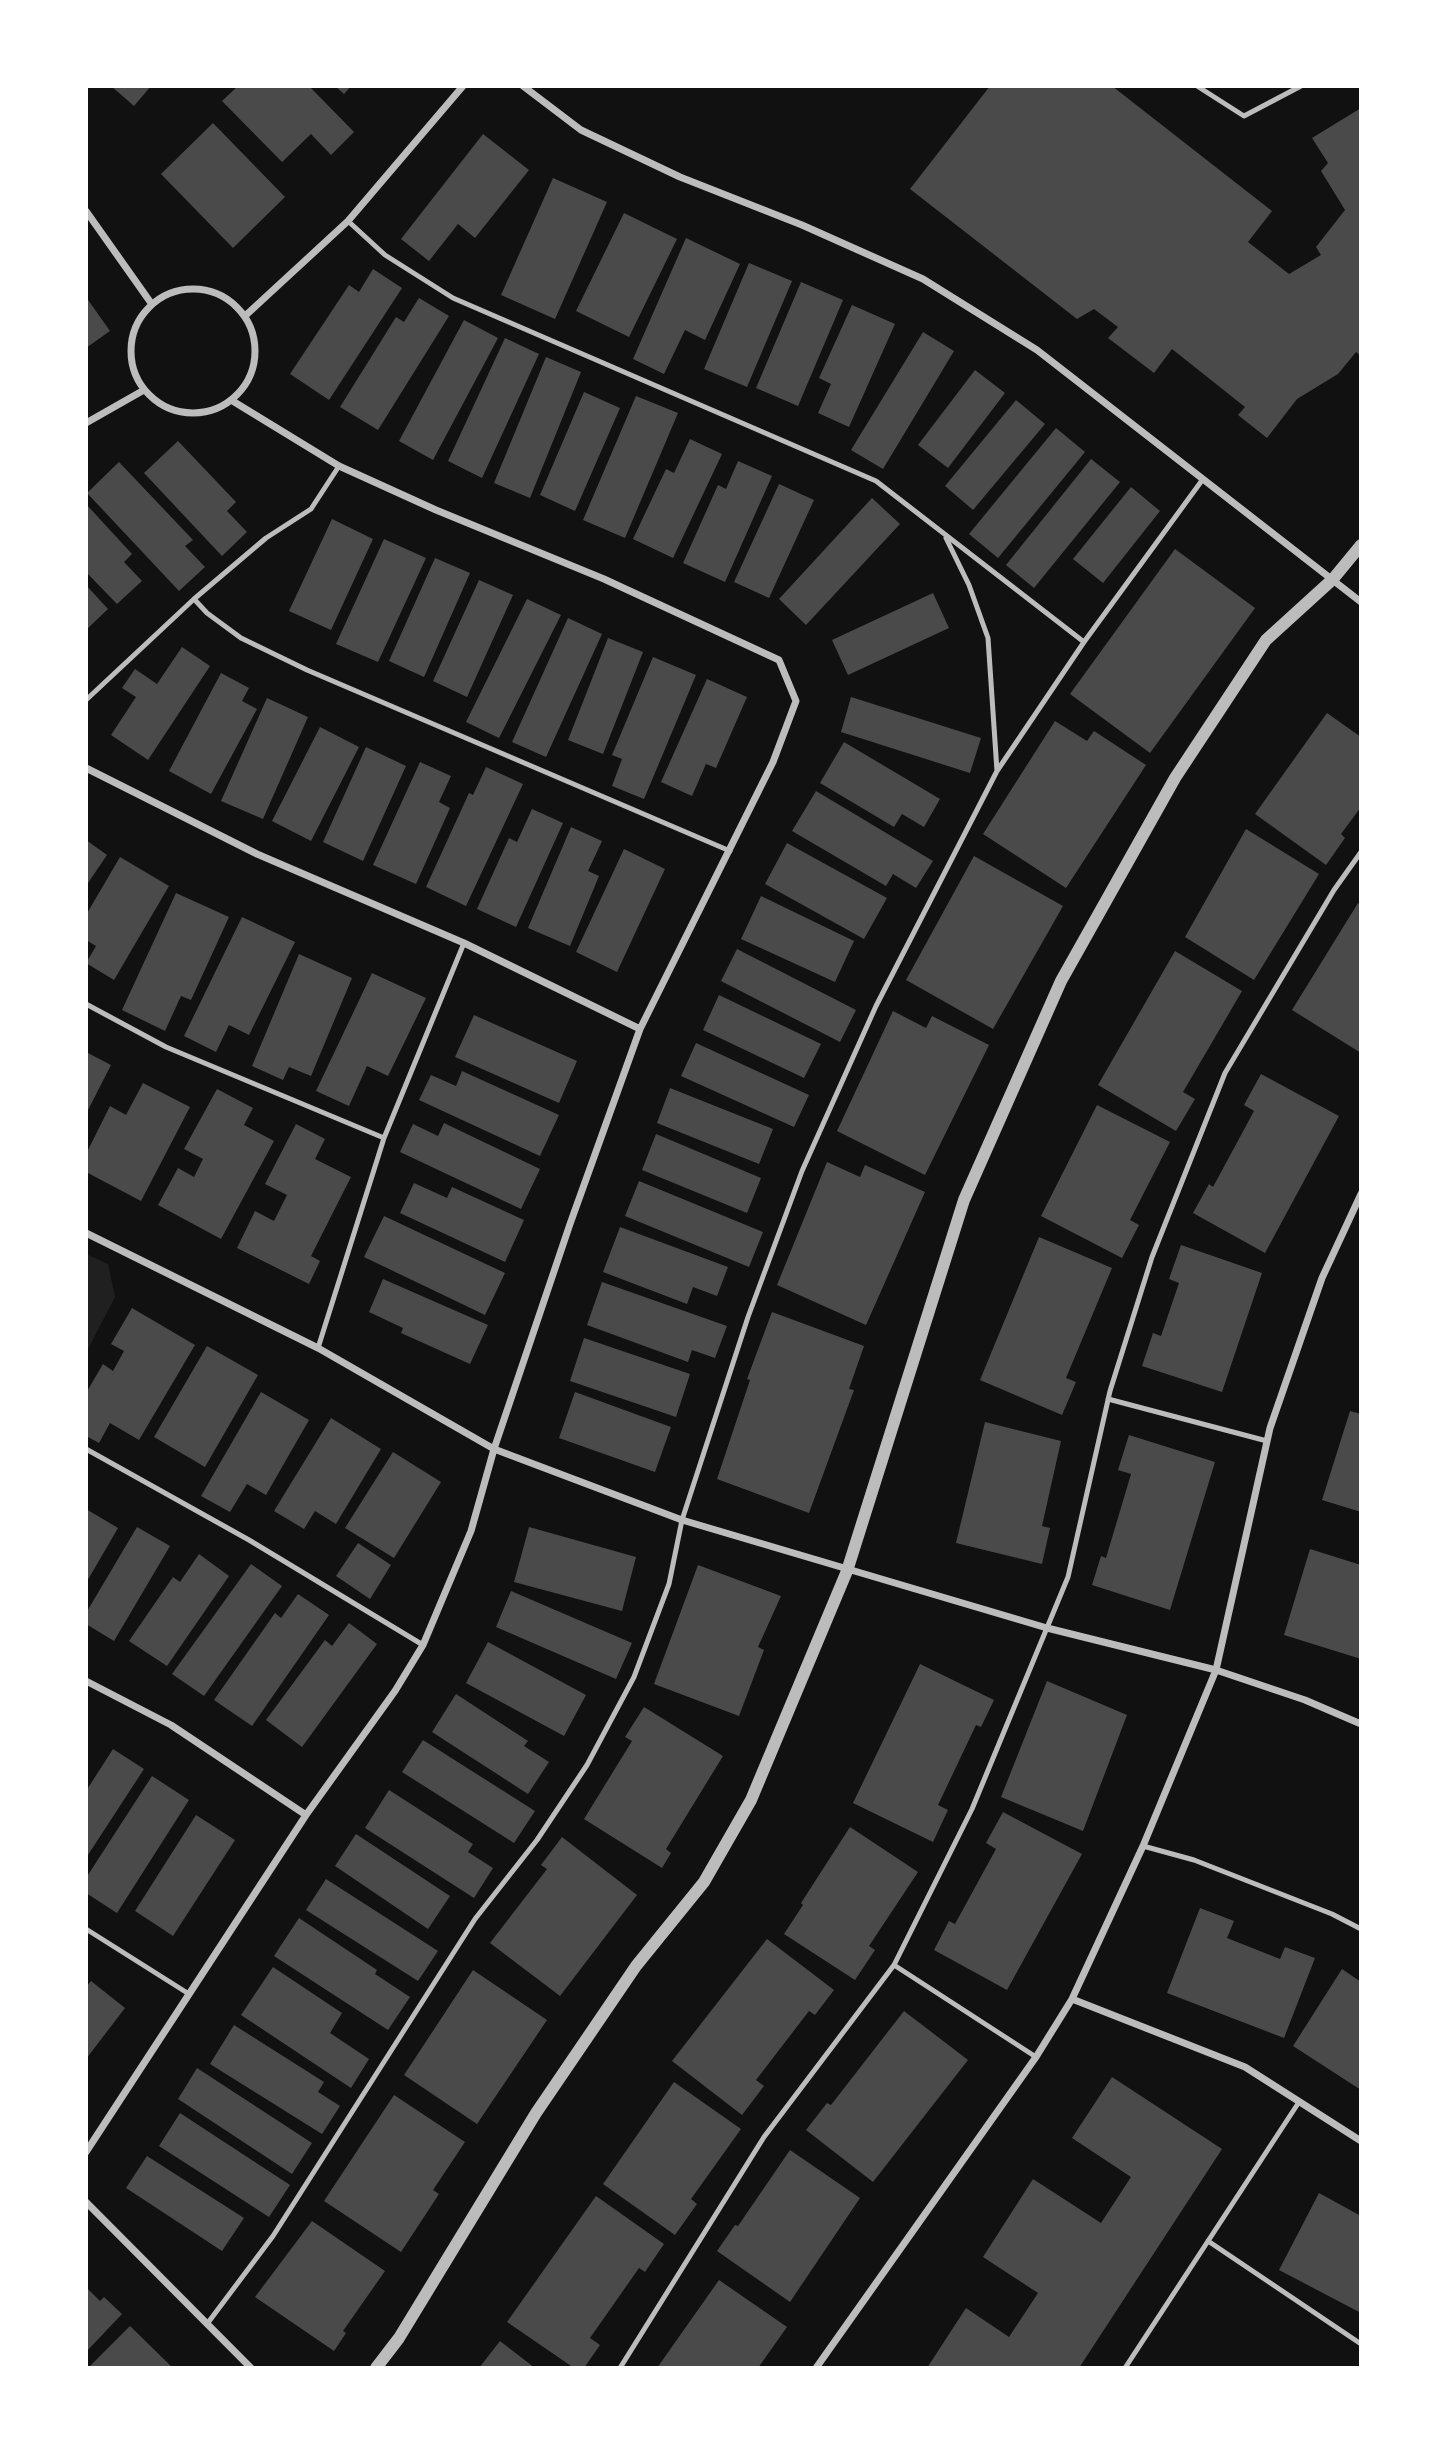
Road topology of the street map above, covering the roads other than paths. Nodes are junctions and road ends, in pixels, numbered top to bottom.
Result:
1 (463, 86) edge
2 (523, 86) edge
3 (1197, 86) edge
4 (1300, 86) edge
5 (86, 211) edge
6 (348, 220) junction
7 (151, 303) junction
8 (245, 316) junction
9 (144, 390) junction
10 (231, 400) junction
11 (86, 423) edge
12 (339, 466) junction
13 (1203, 479) junction
14 (945, 535) junction
15 (1361, 545) edge
16 (1333, 579) junction
17 (194, 599) junction
18 (1361, 602) edge
19 (1084, 642) junction
20 (86, 700) edge
21 (86, 768) edge
22 (997, 771) junction
23 (730, 851) junction
24 (1361, 852) edge
25 (464, 943) junction
26 (86, 1004) edge
27 (640, 1029) junction
28 (384, 1138) junction
29 (1361, 1194) edge
30 (86, 1233) edge
31 (318, 1348) junction
32 (1108, 1399) junction
33 (1267, 1441) junction
34 (86, 1449) edge
35 (494, 1449) junction
36 (682, 1520) junction
37 (848, 1571) junction
38 (1047, 1628) junction
39 (424, 1645) junction
40 (1216, 1670) junction
41 (86, 1681) edge
42 (1361, 1724) edge
43 (306, 1815) junction
44 (1143, 1846) junction
45 (86, 1929) edge
46 (1361, 1930) edge
47 (894, 1965) junction
48 (189, 1994) junction
49 (1072, 1999) junction
50 (1036, 2057) junction
51 (1299, 2102) junction
52 (1361, 2141) edge
53 (86, 2152) edge
54 (86, 2202) edge
55 (1208, 2241) junction
56 (207, 2324) junction
57 (1361, 2344) edge
58 (251, 2368) edge
59 (376, 2368) edge
60 (620, 2368) edge
61 (816, 2368) edge
62 (1125, 2368) edge

1 - 6 street
2 - 13 street
3 - 4 lane
5 - 7 street
6 - 8 street
6 - 14 lane
7 - 8 street
7 - 9 street
8 - 10 street
9 - 10 street
9 - 11 street
10 - 12 street
12 - 17 lane
12 - 23 street
13 - 16 street
13 - 19 lane
14 - 19 lane
14 - 22 lane
15 - 16 street
16 - 18 street
16 - 37 street
17 - 20 lane
17 - 23 lane
19 - 22 lane
21 - 25 street
22 - 36 lane
23 - 27 street
24 - 32 lane
25 - 27 street
25 - 28 lane
26 - 28 lane
27 - 35 street
28 - 31 lane
29 - 33 street
30 - 31 street
31 - 35 street
32 - 33 lane
32 - 38 lane
33 - 40 street
34 - 39 lane
35 - 36 street
35 - 39 street
36 - 37 street
36 - 56 lane
37 - 38 street
37 - 59 street
38 - 40 street
38 - 47 lane
39 - 43 street
40 - 42 street
40 - 44 street
41 - 43 street
43 - 48 street
44 - 46 lane
44 - 49 street
45 - 48 lane
47 - 50 lane
47 - 60 lane
48 - 53 street
49 - 50 street
49 - 51 street
50 - 61 street
51 - 52 street
51 - 55 lane
54 - 56 street
55 - 57 lane
55 - 62 lane
56 - 58 street

